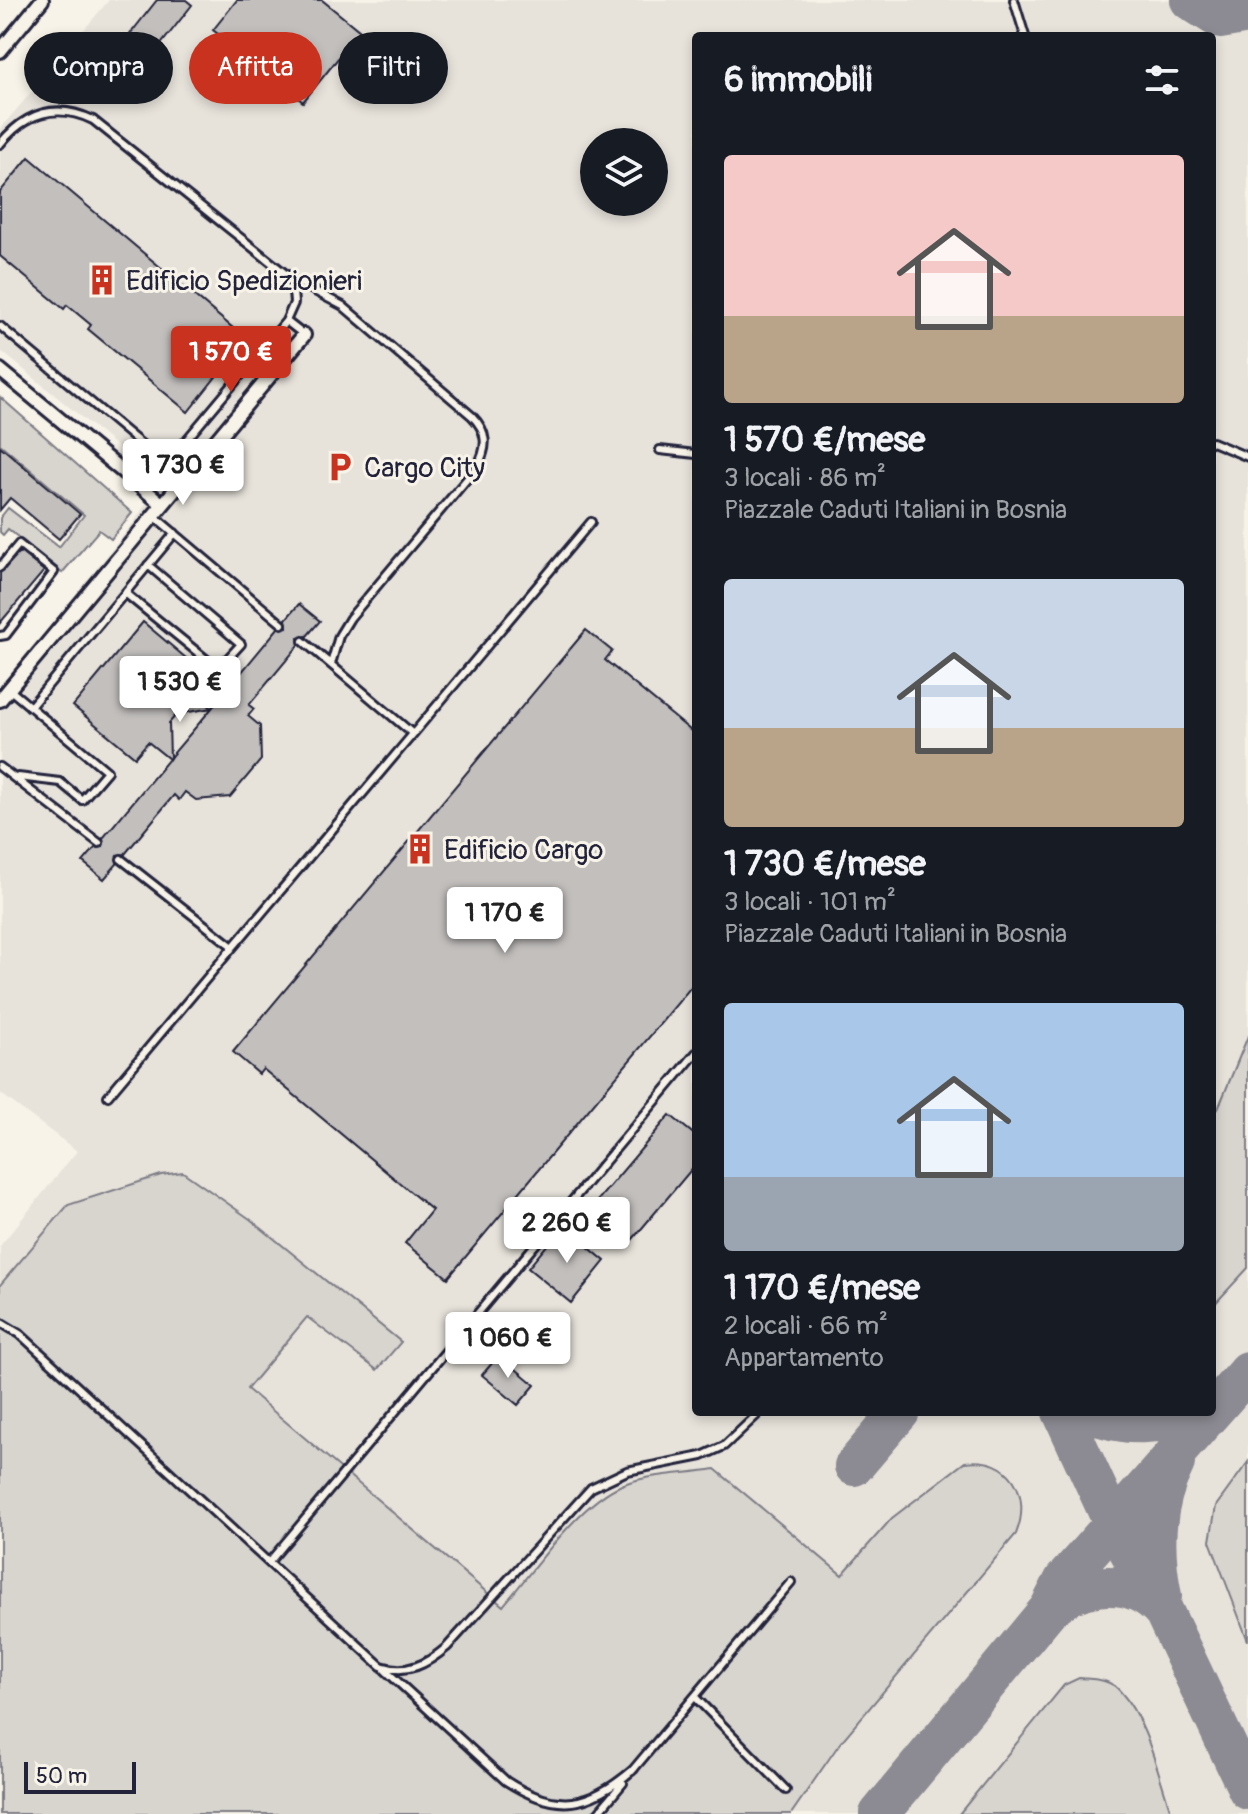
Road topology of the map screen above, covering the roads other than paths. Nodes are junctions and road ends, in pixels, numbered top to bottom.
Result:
1 (42, 0) edge
2 (1014, 0) edge
3 (1024, 32) edge
4 (0, 51) edge
5 (0, 144) edge
6 (292, 279) junction
7 (286, 321) junction
8 (0, 326) edge
9 (304, 335) joint
10 (0, 370) edge
11 (1216, 444) edge
12 (660, 450) dead end
13 (692, 454) edge
14 (1248, 457) edge
15 (162, 504) junction
16 (153, 515) junction
17 (591, 522) dead end
18 (175, 533) junction
19 (148, 565) junction
20 (0, 567) edge
21 (125, 593) junction
22 (282, 624) dead end
23 (0, 636) edge
24 (303, 641) dead end
25 (331, 664) junction
26 (4, 694) edge
27 (30, 707) junction
28 (413, 734) junction
29 (0, 767) edge
30 (18, 777) junction
31 (99, 843) dead end
32 (121, 859) dead end
33 (233, 947) junction
34 (692, 1058) edge
35 (108, 1096) dead end
36 (0, 1322) edge
37 (756, 1416) edge
38 (270, 1561) junction
39 (791, 1582) dead end
40 (381, 1666) junction
41 (695, 1697) junction
42 (634, 1769) junction
43 (786, 1790) dead end
44 (597, 1814) edge

1 - 4 street
2 - 3 lane
5 - 6 lane
6 - 7 lane
6 - 25 lane
7 - 8 lane
7 - 9 lane
9 - 15 street
10 - 15 street
11 - 14 lane
12 - 13 lane
15 - 16 street
16 - 18 lane
16 - 26 street
17 - 28 lane
18 - 19 lane
18 - 22 lane
19 - 21 lane
19 - 21 lane
20 - 23 lane
21 - 27 lane
24 - 25 lane
25 - 28 lane
26 - 27 lane
27 - 30 lane
28 - 33 lane
29 - 30 lane
30 - 31 lane
32 - 33 lane
33 - 35 lane
34 - 38 lane
36 - 38 lane
37 - 40 lane
38 - 40 lane
39 - 41 lane
40 - 42 lane
41 - 42 lane
41 - 43 lane
42 - 44 lane

